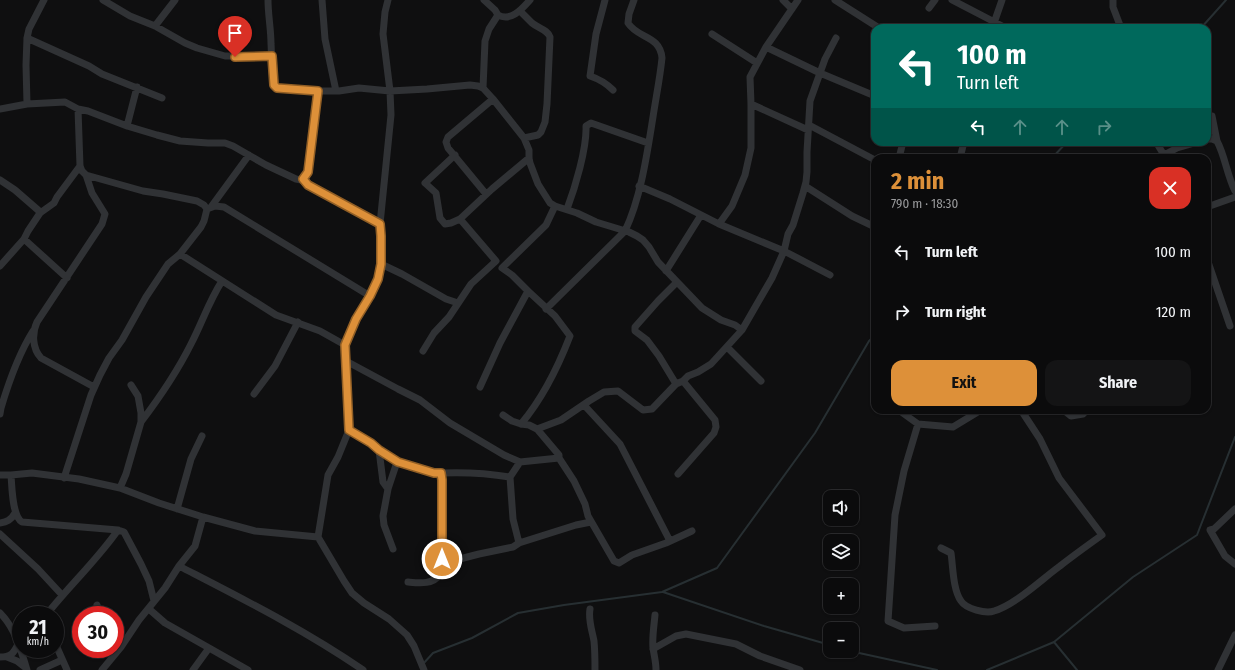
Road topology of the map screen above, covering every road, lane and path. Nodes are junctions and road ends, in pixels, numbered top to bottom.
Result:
1 (44, 0) edge
2 (104, 0) edge
3 (175, 0) edge
4 (268, 0) edge
5 (322, 0) edge
6 (388, 0) edge
7 (484, 0) edge
8 (530, 0) edge
9 (605, 0) edge
10 (634, 0) edge
11 (783, 0) edge
12 (798, 0) edge
13 (835, 0) edge
14 (935, 0) edge
15 (952, 0) edge
16 (1002, 0) edge
17 (1115, 1) edge
18 (929, 8) dead end
19 (792, 9) junction
20 (520, 11) junction
21 (498, 16) junction
22 (873, 24) edge
23 (993, 24) edge
24 (995, 24) edge
25 (1119, 24) edge
26 (154, 26) junction
27 (712, 34) dead end
28 (27, 38) junction
29 (836, 38) dead end
30 (766, 47) junction
31 (272, 56) junction
32 (757, 63) junction
33 (820, 73) junction
34 (137, 88) junction
35 (483, 88) junction
36 (613, 90) dead end
37 (318, 91) junction
38 (336, 91) junction
39 (390, 91) junction
40 (871, 94) edge
41 (162, 98) dead end
42 (493, 99) junction
43 (27, 104) junction
44 (752, 104) junction
45 (0, 109) edge
46 (78, 110) junction
47 (1212, 116) dead end
48 (127, 126) junction
49 (808, 128) junction
50 (524, 138) junction
51 (1211, 139) edge
52 (1217, 141) junction
53 (648, 143) junction
54 (1184, 146) edge
55 (1166, 154) edge
56 (249, 155) junction
57 (454, 156) junction
58 (529, 158) junction
59 (871, 158) edge
60 (80, 166) junction
61 (86, 175) junction
62 (303, 179) junction
63 (0, 180) edge
64 (639, 186) junction
65 (805, 186) junction
66 (1235, 191) edge
67 (486, 194) junction
68 (1235, 197) edge
69 (555, 206) junction
70 (1211, 206) edge
71 (209, 208) junction
72 (567, 209) junction
73 (40, 213) junction
74 (701, 215) junction
75 (460, 219) junction
76 (380, 224) junction
77 (719, 224) junction
78 (871, 225) edge
79 (625, 231) junction
80 (24, 239) junction
81 (784, 251) junction
82 (180, 254) junction
83 (3, 258) edge
84 (496, 261) junction
85 (381, 264) junction
86 (0, 266) edge
87 (502, 268) junction
88 (666, 271) junction
89 (1211, 271) edge
90 (830, 275) dead end
91 (67, 278) junction
92 (222, 281) junction
93 (677, 282) junction
94 (528, 291) junction
95 (370, 296) junction
96 (458, 303) junction
97 (546, 308) junction
98 (298, 322) junction
99 (1230, 326) dead end
100 (34, 328) junction
101 (742, 330) junction
102 (345, 345) junction
103 (728, 347) junction
104 (423, 351) dead end
105 (346, 361) junction
106 (761, 381) dead end
107 (679, 383) junction
108 (131, 385) dead end
109 (94, 387) junction
110 (480, 387) dead end
111 (254, 394) dead end
112 (584, 405) junction
113 (0, 414) edge
114 (904, 414) edge
115 (974, 414) edge
116 (1024, 414) edge
117 (1069, 414) edge
118 (1083, 414) edge
119 (503, 415) dead end
120 (141, 422) junction
121 (521, 424) junction
122 (918, 424) junction
123 (537, 429) junction
124 (349, 430) junction
125 (202, 436) dead end
126 (379, 450) junction
127 (559, 458) junction
128 (398, 462) junction
129 (520, 462) junction
130 (441, 473) junction
131 (678, 474) dead end
132 (0, 475) edge
133 (11, 475) junction
134 (510, 477) junction
135 (64, 478) junction
136 (120, 488) junction
137 (388, 489) junction
138 (177, 508) junction
139 (1235, 509) edge
140 (15, 513) junction
141 (203, 517) junction
142 (19, 521) junction
143 (591, 522) junction
144 (4, 523) edge
145 (118, 530) junction
146 (692, 530) dead end
147 (0, 534) edge
148 (318, 537) junction
149 (670, 541) junction
150 (519, 543) junction
151 (941, 548) dead end
152 (393, 549) dead end
153 (444, 562) junction
154 (1235, 564) edge
155 (179, 566) junction
156 (408, 582) dead end
157 (62, 595) junction
158 (154, 601) junction
159 (53, 606) edge
160 (149, 609) junction
161 (590, 609) dead end
162 (0, 613) edge
163 (655, 615) dead end
164 (935, 626) dead end
165 (12, 629) edge
166 (1235, 635) edge
167 (124, 642) edge
168 (209, 648) junction
169 (653, 649) junction
170 (4, 657) edge
171 (23, 658) edge
172 (112, 658) edge
173 (62, 660) joint
174 (27, 669) edge
175 (104, 669) edge
176 (40, 670) edge
177 (67, 670) edge
178 (193, 670) edge
179 (248, 670) edge
180 (363, 670) edge
181 (424, 670) edge
182 (594, 670) edge
183 (656, 670) edge
184 (800, 670) edge
185 (1218, 670) edge

1 - 28 street
2 - 26 street
3 - 26 street
4 - 31 street
5 - 38 street
6 - 39 street
7 - 21 street
8 - 20 street
9 - 36 street
10 - 53 street
11 - 19 street
12 - 19 street
13 - 22 street
14 - 18 street
15 - 23 street
16 - 24 street
17 - 25 street
19 - 30 street
20 - 21 street
20 - 50 street
21 - 35 street
26 - 31 street
27 - 32 street
28 - 34 street
28 - 43 street
29 - 33 street
30 - 32 street
30 - 33 street
31 - 37 street
32 - 44 street
33 - 40 street
33 - 49 street
34 - 41 street
34 - 48 street
35 - 39 street
35 - 42 street
37 - 38 street
37 - 62 street
38 - 39 street
39 - 76 street
42 - 50 street
42 - 57 street
43 - 45 street
43 - 46 street
44 - 49 street
44 - 77 street
46 - 48 street
46 - 60 street
47 - 52 street
48 - 56 street
49 - 59 street
49 - 65 street
50 - 58 street
51 - 52 street
52 - 66 street
53 - 64 street
53 - 72 street
54 - 55 street
56 - 62 street
56 - 71 street
57 - 67 street
57 - 75 street
58 - 67 street
58 - 69 street
60 - 61 street
60 - 73 street
61 - 71 street
61 - 91 street
62 - 76 street
63 - 73 street
64 - 74 street
64 - 79 street
65 - 78 street
65 - 81 street
67 - 75 street
68 - 70 street
69 - 72 street
69 - 87 street
71 - 82 street
71 - 95 street
72 - 79 street
73 - 80 street
74 - 77 street
74 - 88 street
75 - 84 street
76 - 85 street
77 - 81 street
79 - 88 street
79 - 97 street
80 - 83 street
80 - 91 street
81 - 90 street
81 - 101 street
82 - 92 street
82 - 109 street
83 - 86 street
84 - 87 street
84 - 96 street
85 - 95 street
85 - 96 street
87 - 94 street
88 - 93 street
89 - 99 street
91 - 100 street
92 - 98 street
92 - 120 street
93 - 101 street
93 - 107 street
94 - 97 street
94 - 110 street
95 - 102 street
96 - 104 street
97 - 121 street
98 - 102 street
98 - 111 street
100 - 109 street
100 - 113 street
101 - 103 street
102 - 105 street
103 - 106 street
103 - 107 street
105 - 124 street
105 - 129 street
107 - 112 street
107 - 131 street
108 - 120 street
109 - 135 street
112 - 123 street
112 - 149 street
114 - 122 street
115 - 122 street
116 - 151 street
117 - 118 street
119 - 121 street
120 - 136 street
121 - 123 street
122 - 164 street
123 - 127 street
124 - 126 street
124 - 148 street
125 - 138 street
126 - 128 street
126 - 137 street
127 - 129 street
127 - 143 street
128 - 130 street
128 - 137 street
129 - 134 street
130 - 134 street
130 - 153 street
132 - 133 street
133 - 135 street
133 - 140 street
134 - 150 street
135 - 136 street
136 - 138 street
137 - 152 street
138 - 141 street
139 - 154 street
140 - 142 street
140 - 144 street
141 - 148 street
141 - 155 street
142 - 144 street
142 - 145 street
143 - 149 street
143 - 150 street
145 - 157 street
145 - 158 street
146 - 149 street
147 - 157 street
148 - 181 street
150 - 153 street
153 - 156 street
155 - 158 street
155 - 180 street
157 - 159 street
158 - 160 street
160 - 167 street
160 - 168 street
161 - 182 street
162 - 165 street
163 - 169 street
166 - 185 street
168 - 178 street
168 - 179 street
169 - 183 street
169 - 184 street
170 - 174 street
171 - 174 street
172 - 175 street
173 - 176 street
173 - 177 street

